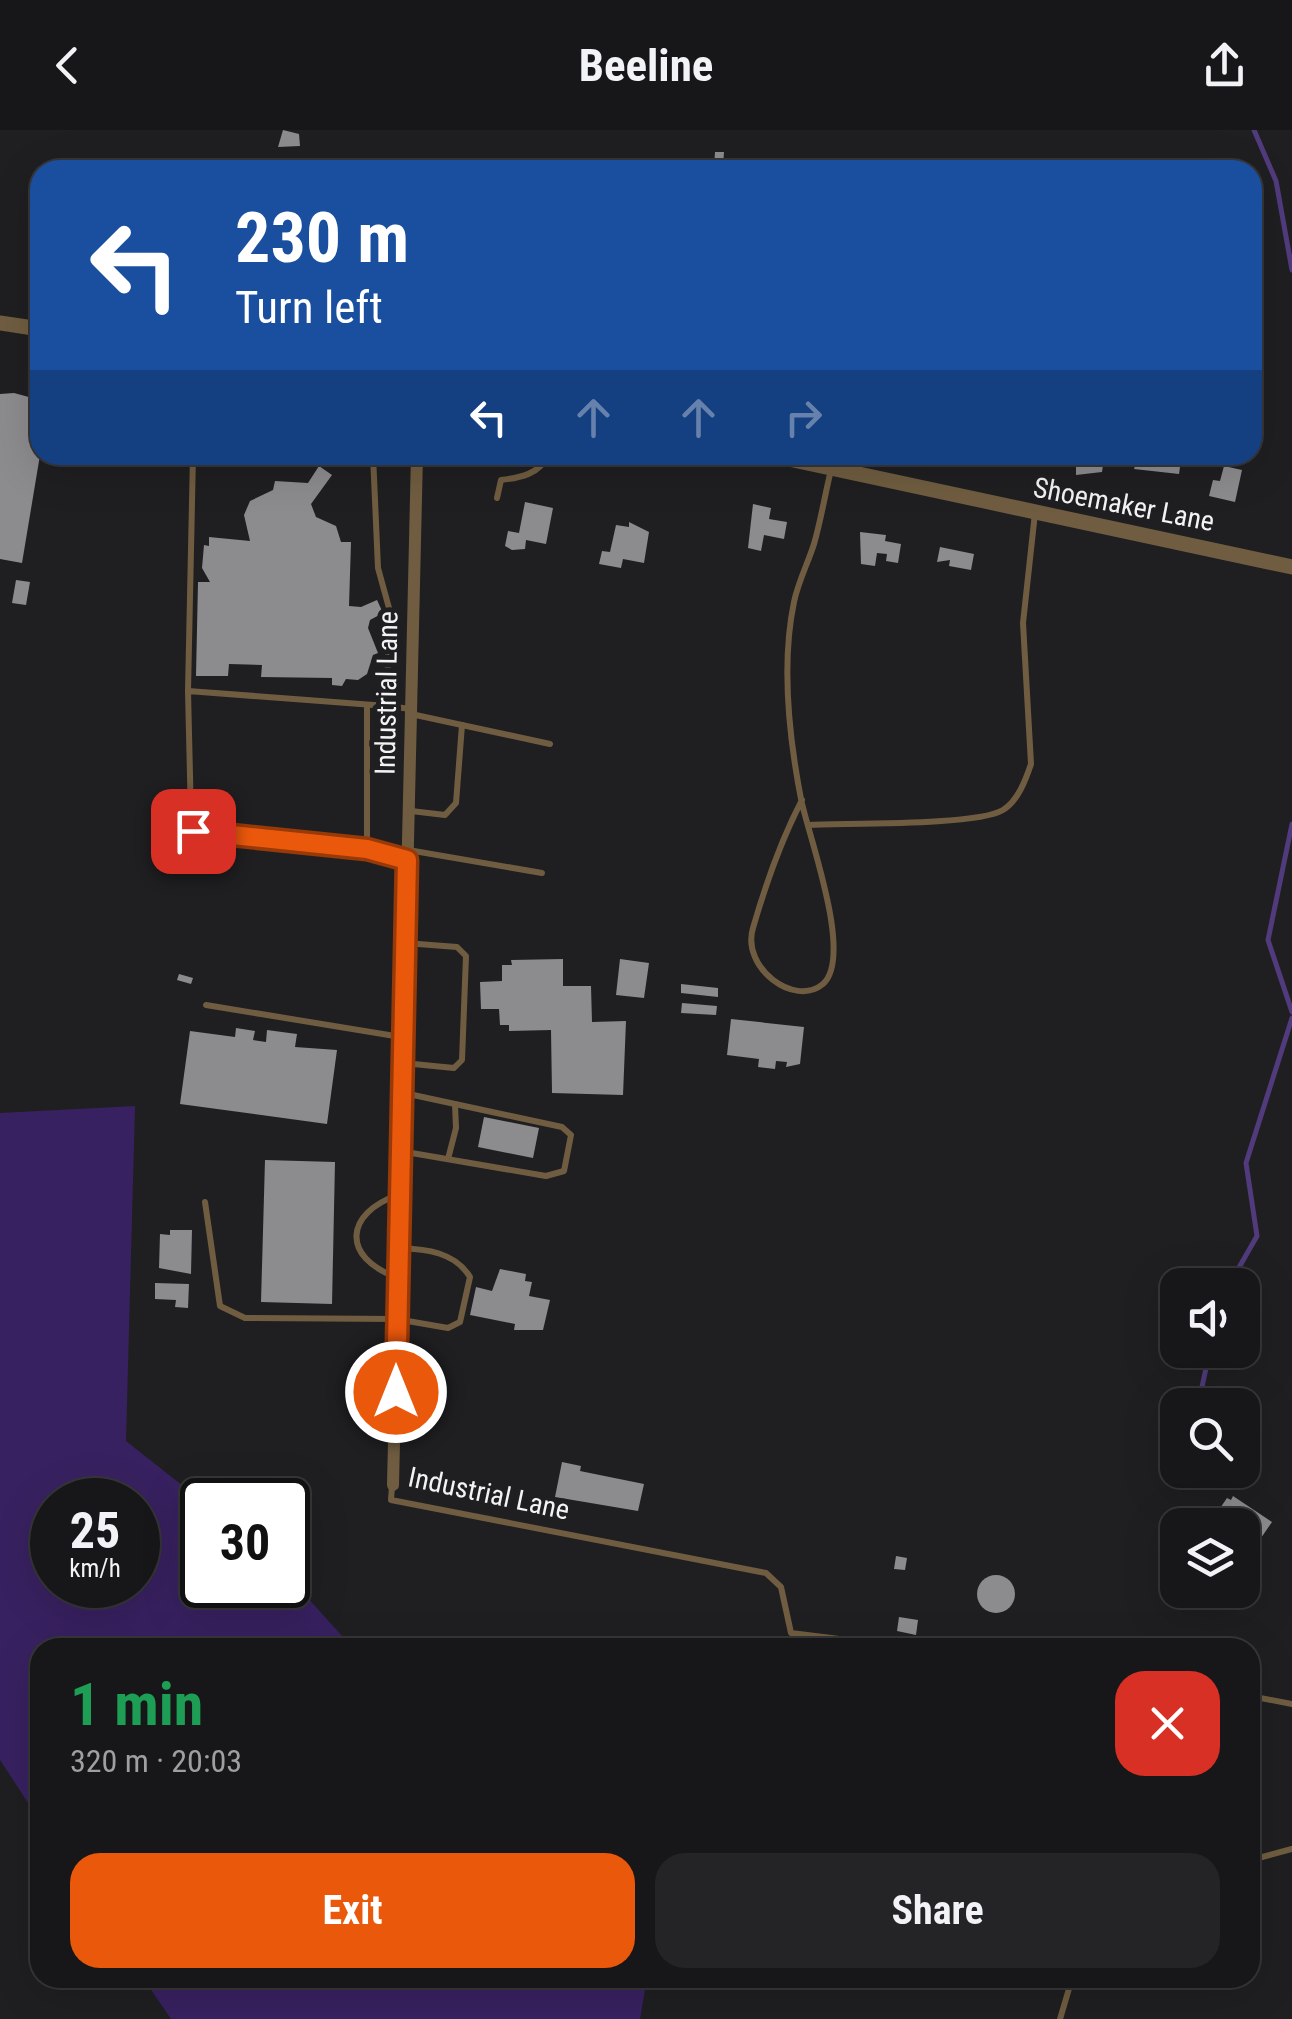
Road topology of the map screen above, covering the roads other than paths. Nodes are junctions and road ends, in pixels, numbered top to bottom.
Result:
1 (0, 323) edge
2 (30, 328) edge
3 (192, 465) edge
4 (373, 465) edge
5 (417, 465) edge
6 (542, 465) edge
7 (817, 465) edge
8 (831, 468) junction
9 (497, 498) dead end
10 (1035, 512) junction
11 (1291, 562) edge
12 (188, 691) junction
13 (367, 704) junction
14 (387, 706) junction
15 (411, 711) junction
16 (462, 725) junction
17 (550, 744) dead end
18 (802, 800) junction
19 (408, 811) junction
20 (808, 825) junction
21 (367, 849) junction
22 (407, 855) junction
23 (542, 873) dead end
24 (405, 943) junction
25 (206, 1005) dead end
26 (402, 1038) junction
27 (402, 1063) junction
28 (401, 1092) junction
29 (455, 1104) junction
30 (399, 1151) junction
31 (448, 1159) junction
32 (398, 1194) junction
33 (205, 1202) dead end
34 (398, 1248) junction
35 (397, 1278) junction
36 (396, 1319) junction
37 (392, 1485) joint
38 (792, 1633) junction
39 (791, 1638) edge
40 (832, 1638) edge
41 (1260, 1698) edge
42 (1292, 1704) edge
43 (1292, 1850) edge
44 (1260, 1858) edge
45 (1069, 1988) edge
46 (1060, 2019) edge

1 - 2 street
3 - 12 lane
4 - 14 lane
5 - 15 street, Industrial Lane
6 - 9 lane
7 - 8 street, Shoemaker Lane
8 - 10 street, Shoemaker Lane
8 - 18 lane
10 - 11 street, Shoemaker Lane
10 - 20 lane
12 - 13 lane
12 - 21 lane
13 - 14 lane
13 - 21 lane
14 - 15 lane
15 - 16 lane
15 - 19 street, Industrial Lane
16 - 17 lane
16 - 19 lane
18 - 20 lane
18 - 20 lane
19 - 22 street, Industrial Lane
21 - 22 lane
22 - 23 lane
22 - 24 street, Industrial Lane
24 - 26 street, Industrial Lane
24 - 27 lane
25 - 26 lane
26 - 27 street, Industrial Lane
27 - 28 street, Industrial Lane
28 - 29 lane
28 - 30 street, Industrial Lane
29 - 31 lane
29 - 31 lane
30 - 31 lane
30 - 32 street, Industrial Lane
32 - 34 street, Industrial Lane
32 - 35 lane
33 - 36 lane
34 - 35 street, Industrial Lane
34 - 36 lane
35 - 36 street, Industrial Lane
36 - 37 street, Industrial Lane
37 - 38 lane, Industrial Lane
38 - 39 lane
38 - 40 lane
41 - 42 lane
43 - 44 lane
45 - 46 lane

